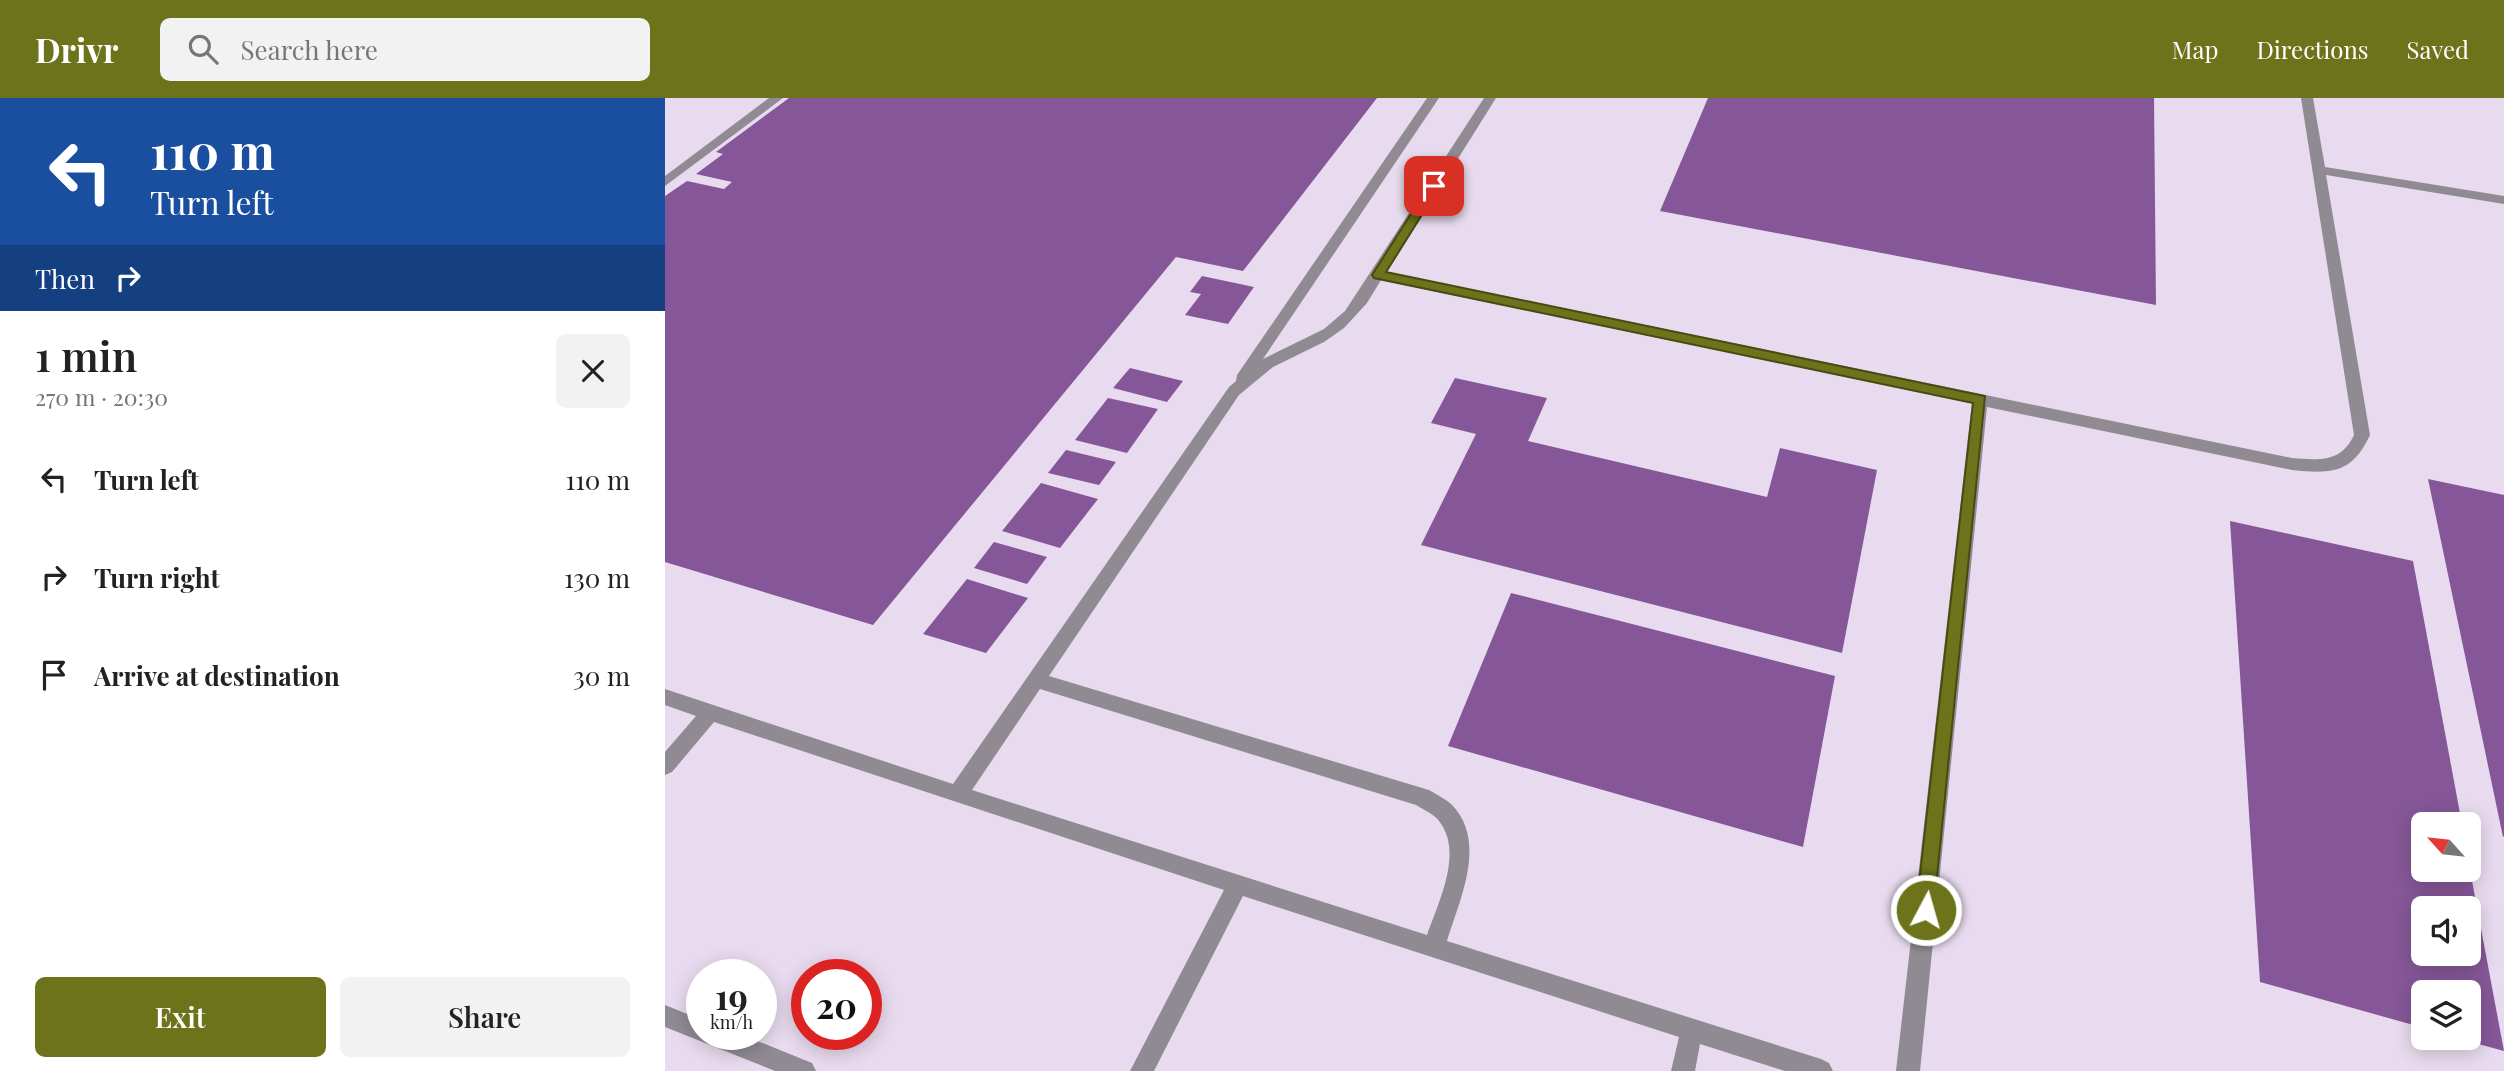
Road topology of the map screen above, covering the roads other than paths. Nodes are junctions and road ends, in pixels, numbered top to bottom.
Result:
1 (777, 98) edge
2 (1433, 98) edge
3 (1490, 98) edge
4 (2307, 98) edge
5 (2319, 170) junction
6 (665, 182) edge
7 (2504, 200) edge
8 (1378, 275) junction
9 (1234, 391) junction
10 (1980, 399) junction
11 (1037, 680) junction
12 (665, 697) edge
13 (711, 712) junction
14 (665, 766) edge
15 (957, 795) junction
16 (1238, 884) junction
17 (1434, 947) junction
18 (665, 1016) edge
19 (686, 1025) edge
20 (1692, 1029) junction
21 (751, 1050) edge
22 (804, 1071) edge
23 (1142, 1071) edge
24 (1683, 1071) edge
25 (1821, 1071) edge
26 (1908, 1071) edge

1 - 6 lane
2 - 9 lane
3 - 8 lane
4 - 5 lane
5 - 7 lane
5 - 10 lane
8 - 9 lane
8 - 10 lane
9 - 11 lane
10 - 26 lane
11 - 15 lane
11 - 17 lane
12 - 13 lane
13 - 14 lane
13 - 15 lane
15 - 16 lane
16 - 17 lane
16 - 23 lane
17 - 20 lane
18 - 19 lane
20 - 24 lane
20 - 25 lane
21 - 22 lane

